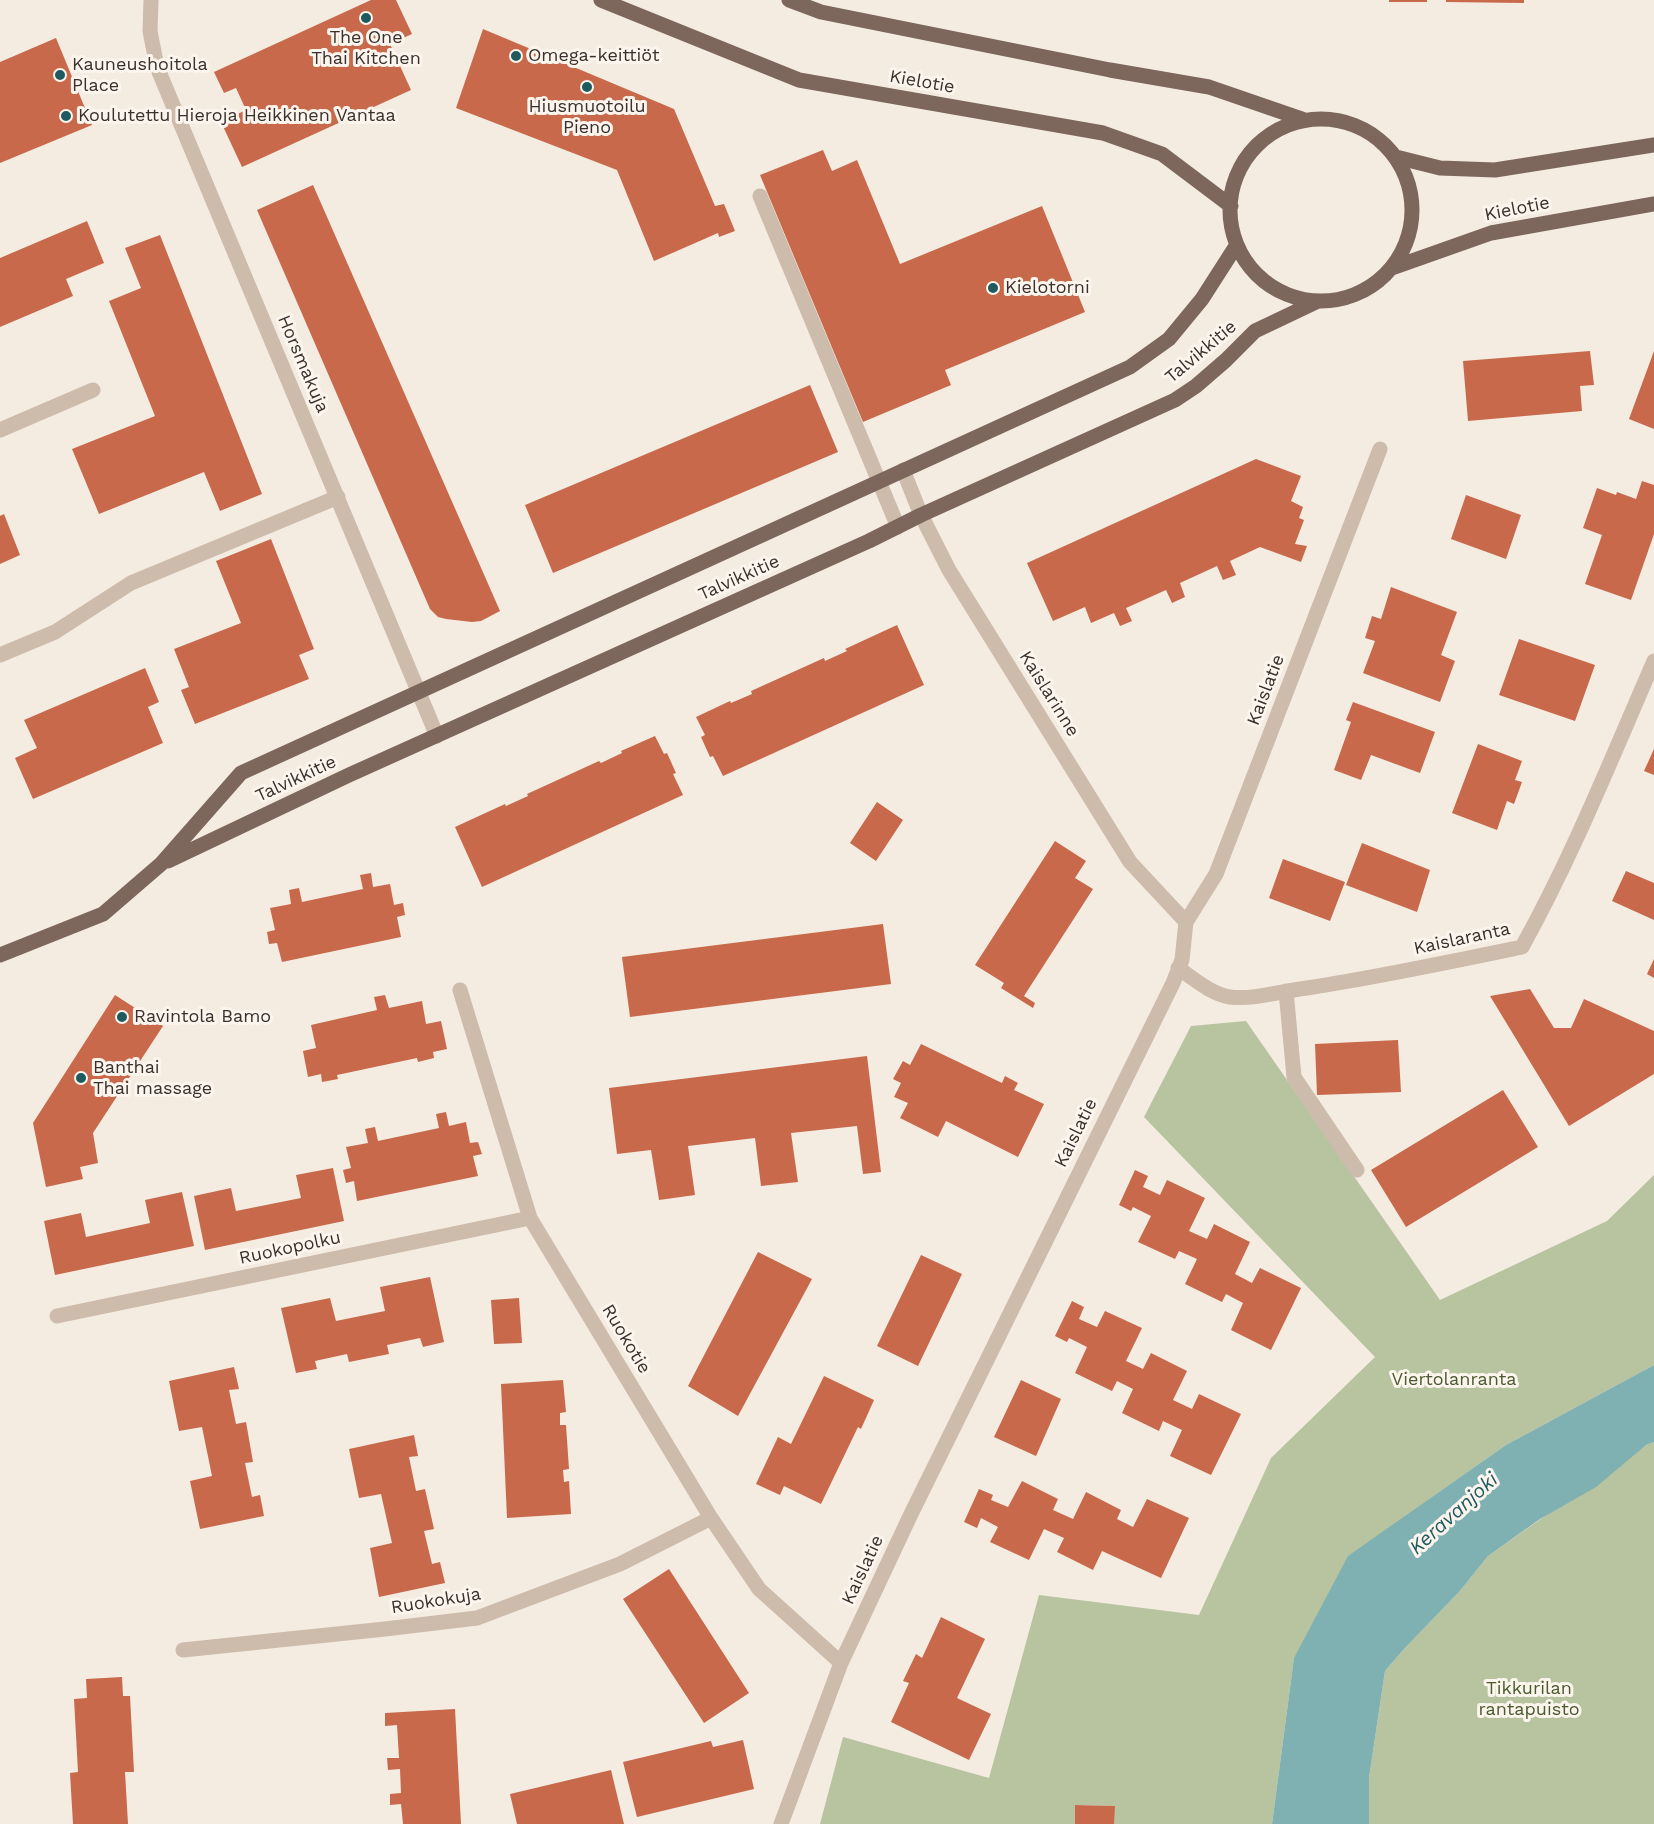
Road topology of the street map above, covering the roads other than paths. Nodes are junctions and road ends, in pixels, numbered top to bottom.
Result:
1 (601, 0) edge
2 (789, 0) edge
3 (152, 1) edge
4 (1305, 120) junction
5 (1654, 145) edge
6 (1396, 157) junction
7 (760, 196) dead end
8 (1654, 204) edge
9 (1231, 206) junction
10 (1236, 246) junction
11 (1392, 268) junction
12 (1316, 302) junction
13 (93, 390) dead end
14 (0, 430) edge
15 (1380, 449) dead end
16 (903, 470) junction
17 (878, 483) junction
18 (338, 497) junction
19 (921, 515) junction
20 (898, 526) junction
21 (0, 655) edge
22 (1654, 661) edge
23 (419, 693) junction
24 (437, 736) junction
25 (161, 864) junction
26 (1186, 922) junction
27 (0, 956) edge
28 (1178, 968) junction
29 (459, 990) dead end
30 (1286, 991) junction
31 (1357, 1170) dead end
32 (530, 1218) junction
33 (57, 1316) dead end
34 (711, 1518) junction
35 (183, 1650) dead end
36 (841, 1663) junction
37 (781, 1824) edge

1 - 9 main road, Kielotie
2 - 4 main road
3 - 18 street, Horsmakuja
4 - 6 main road
4 - 9 main road
5 - 6 main road
6 - 11 main road
7 - 17 street
8 - 11 main road, Kielotie
9 - 10 main road
10 - 12 main road
10 - 16 main road, Talvikkitie
11 - 12 main road
12 - 19 main road, Talvikkitie
13 - 14 street
15 - 26 street, Kaislatie
16 - 17 main road, Talvikkitie
16 - 19 street, Kaislarinne
17 - 20 street
17 - 23 main road, Talvikkitie
18 - 21 street
18 - 23 street, Horsmakuja
19 - 20 main road, Talvikkitie
19 - 26 street, Kaislarinne
20 - 24 main road, Talvikkitie
22 - 30 street, Kaislaranta
23 - 24 street, Horsmakuja
23 - 25 main road, Talvikkitie
24 - 25 main road, Talvikkitie
25 - 27 main road, Talvikkitie
26 - 28 street, Kaislatie
28 - 30 street, Kaislaranta
28 - 36 street, Kaislatie
29 - 32 street, Ruokotie
30 - 31 street
32 - 33 street, Ruokopolku
32 - 34 street, Ruokotie
34 - 35 street, Ruokokuja
34 - 36 street, Ruokotie
36 - 37 street, Kaislatie

